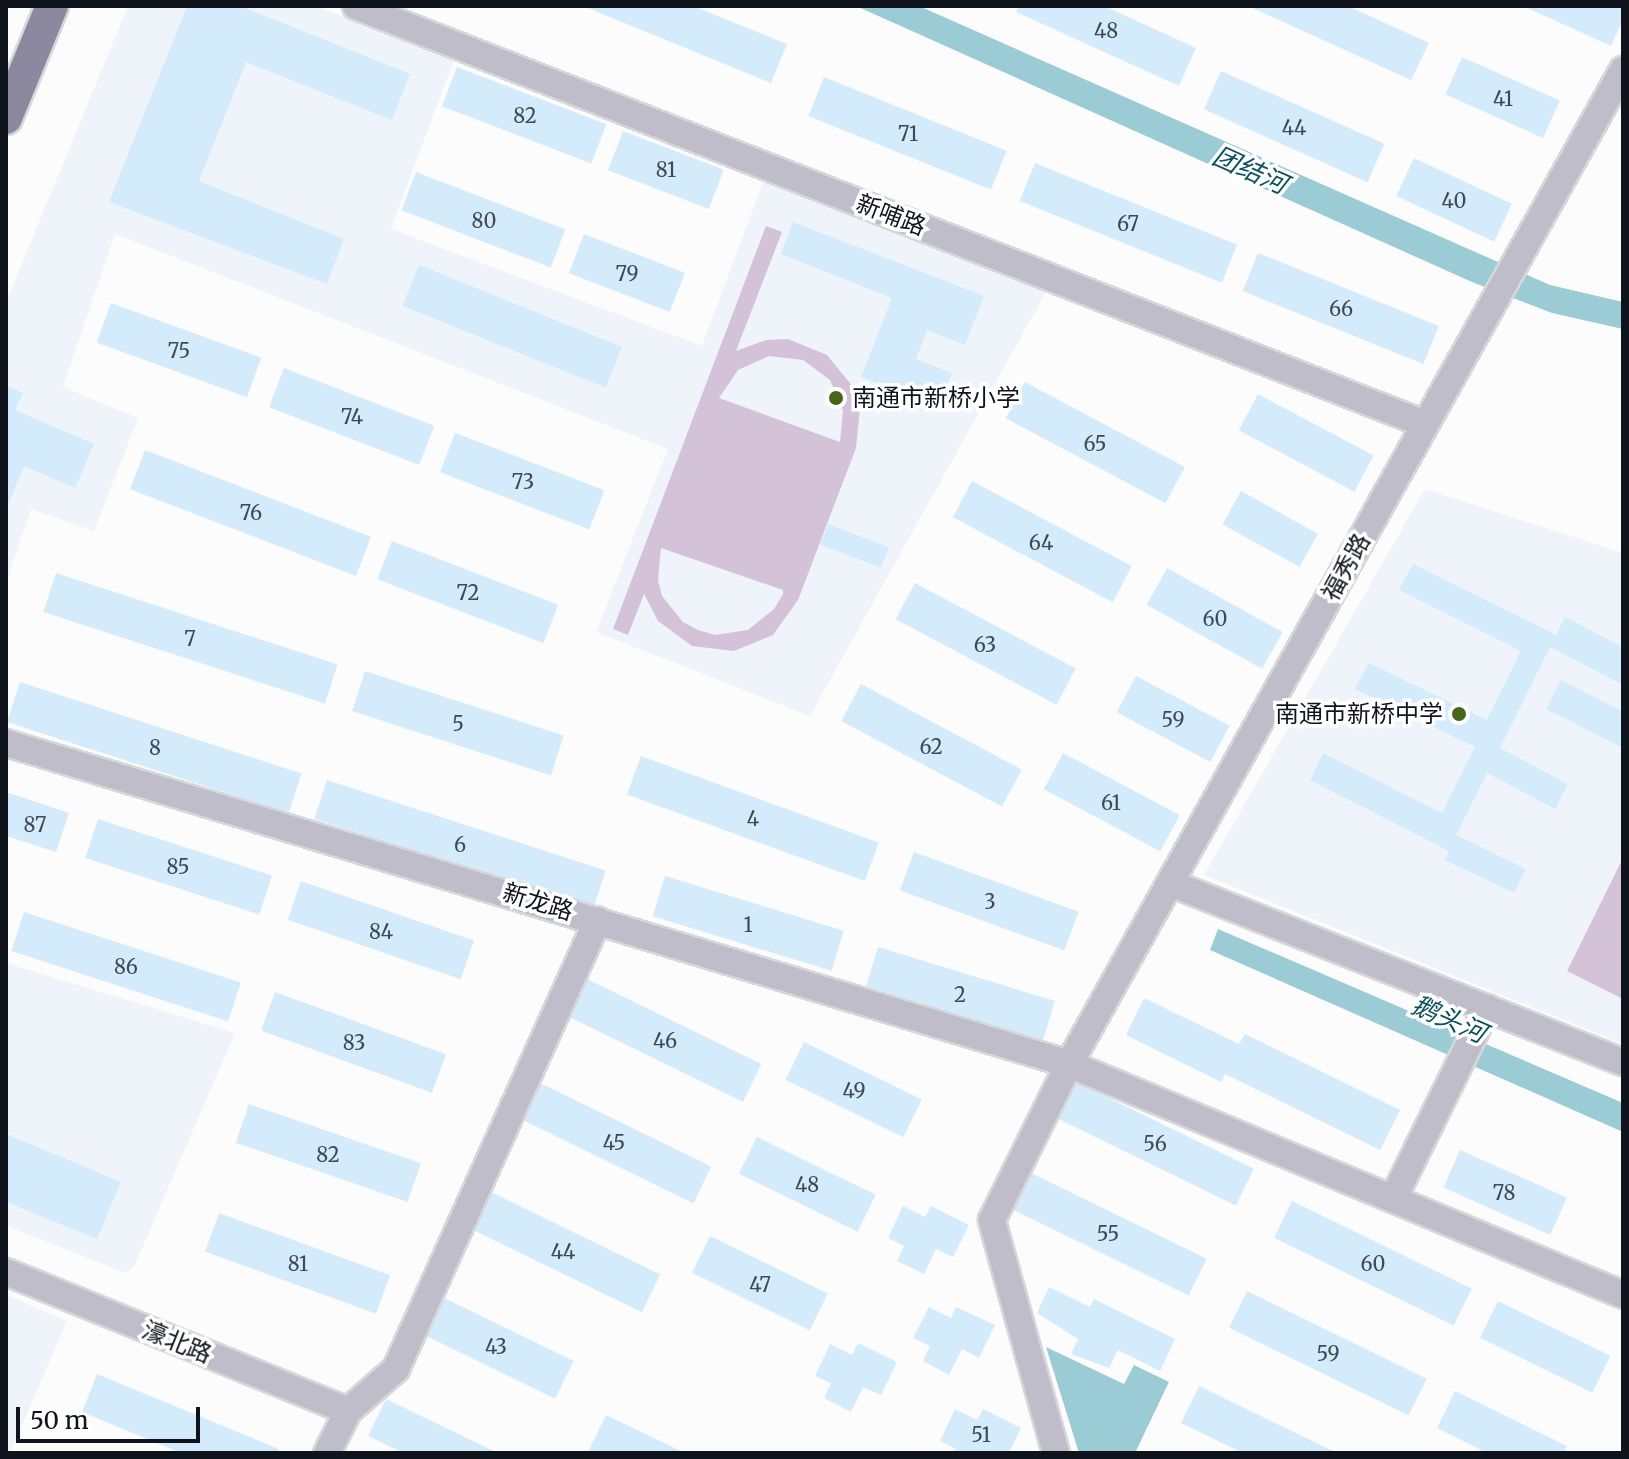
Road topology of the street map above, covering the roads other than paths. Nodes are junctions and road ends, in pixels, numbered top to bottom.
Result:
1 (52, 6) edge
2 (356, 6) edge
3 (1623, 70) edge
4 (6, 118) edge
5 (1425, 424) junction
6 (6, 743) edge
7 (1170, 883) junction
8 (598, 920) junction
9 (1487, 1008) junction
10 (1623, 1062) edge
11 (1069, 1064) junction
12 (1393, 1199) junction
13 (6, 1272) edge
14 (1623, 1295) edge
15 (348, 1411) junction
16 (327, 1453) edge
17 (1056, 1453) edge

1 - 4 main road
2 - 5 street, 新哺路
3 - 5 street, 福秀路
5 - 7 street, 福秀路
6 - 8 street, 新龙路
7 - 9 street
7 - 11 street, 福秀路
8 - 11 street, 新龙路
8 - 15 street
9 - 10 street
9 - 12 street
11 - 12 street, 新龙路
11 - 17 street, 福秀路
12 - 14 street, 新龙路
13 - 15 street, 濠北路
15 - 16 street

